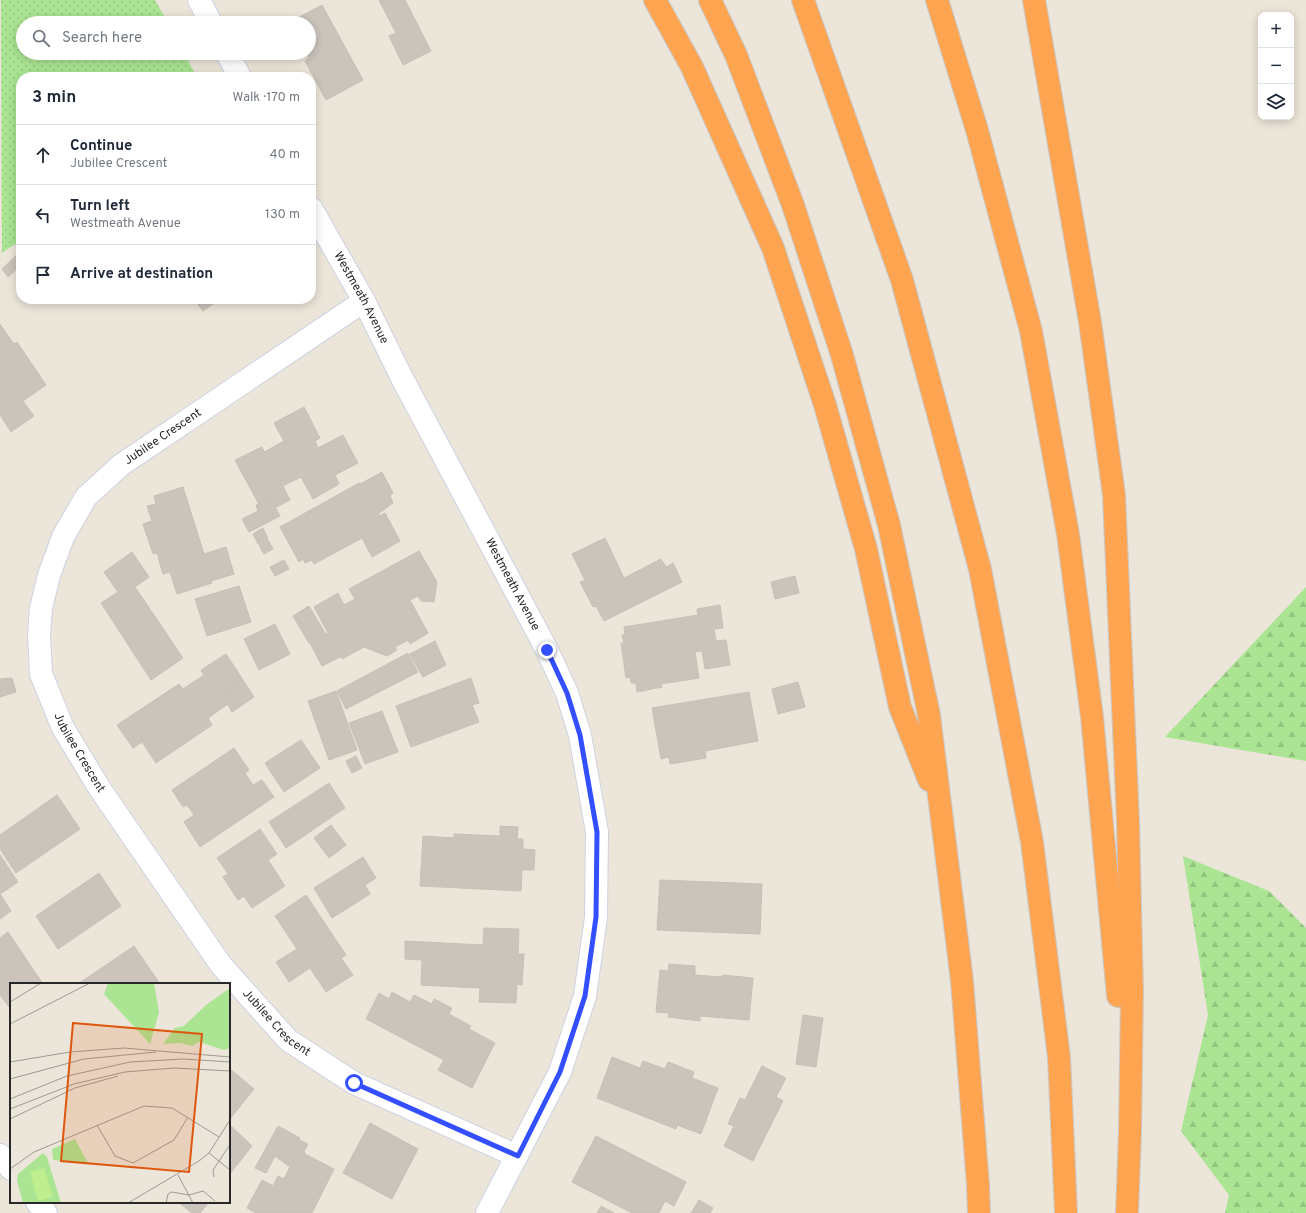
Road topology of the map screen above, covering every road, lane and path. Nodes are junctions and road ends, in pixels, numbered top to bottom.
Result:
1 (199, 0) edge
2 (655, 0) edge
3 (710, 0) edge
4 (803, 0) edge
5 (936, 0) edge
6 (1034, 0) edge
7 (207, 16) edge
8 (231, 60) edge
9 (237, 72) edge
10 (316, 217) edge
11 (364, 301) junction
12 (941, 809) junction
13 (1130, 1133) junction
14 (0, 1156) edge
15 (518, 1156) junction
16 (10, 1168) edge
17 (38, 1203) edge
18 (46, 1213) edge
19 (487, 1213) edge
20 (979, 1213) edge
21 (1066, 1213) edge
22 (1127, 1213) edge

1 - 7 street
2 - 12 highway
3 - 12 highway
4 - 21 highway
5 - 13 highway
6 - 13 highway
8 - 9 street
10 - 11 street, Westmeath Avenue
11 - 15 street, Westmeath Avenue
11 - 15 street, Jubilee Crescent
12 - 20 highway
13 - 22 highway
14 - 16 street
15 - 19 street, Westmeath Avenue
17 - 18 street

